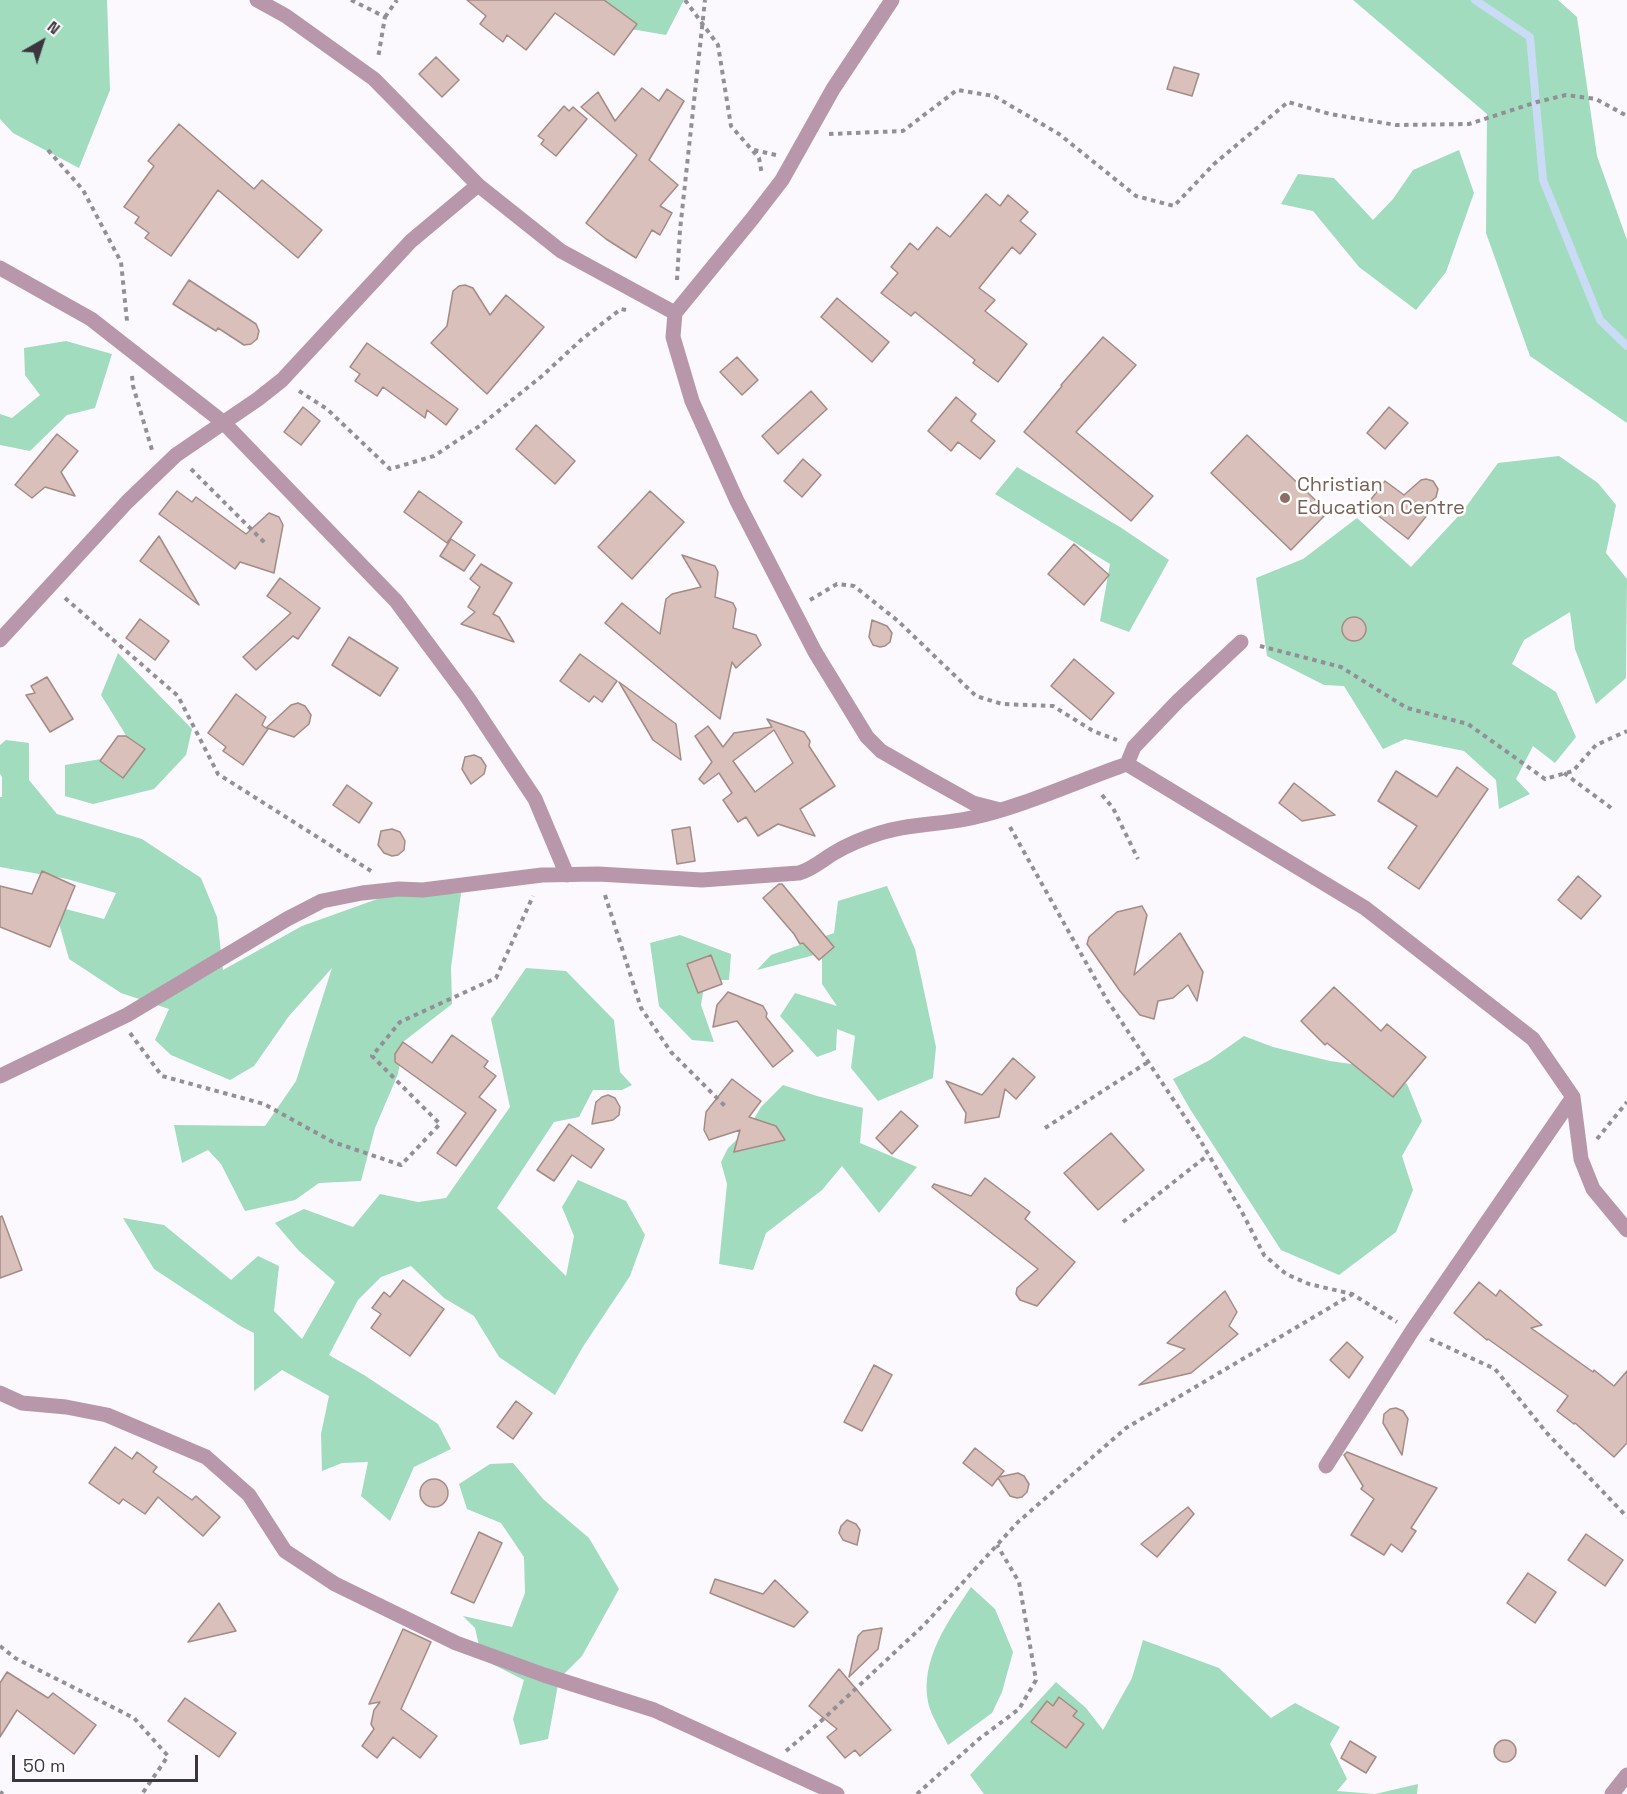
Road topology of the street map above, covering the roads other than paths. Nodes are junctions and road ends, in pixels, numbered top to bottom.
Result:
1 (257, 0) edge
2 (892, 0) edge
3 (478, 184) junction
4 (0, 268) edge
5 (675, 313) junction
6 (224, 423) junction
7 (0, 640) edge
8 (1241, 642) road end
9 (1127, 764) junction
10 (1000, 810) junction
11 (567, 875) junction
12 (0, 1076) edge
13 (1573, 1097) junction
14 (1627, 1230) edge
15 (0, 1392) edge
16 (1326, 1466) dead end
17 (1627, 1775) edge
18 (837, 1794) edge
19 (1611, 1794) edge

1 - 3 street
2 - 5 street
3 - 5 street
3 - 6 street
4 - 6 street
5 - 10 street
6 - 7 street
6 - 11 street
8 - 9 street
9 - 10 street
9 - 13 street
10 - 11 street
11 - 12 street
13 - 14 street
13 - 16 street
15 - 18 street
17 - 19 street

